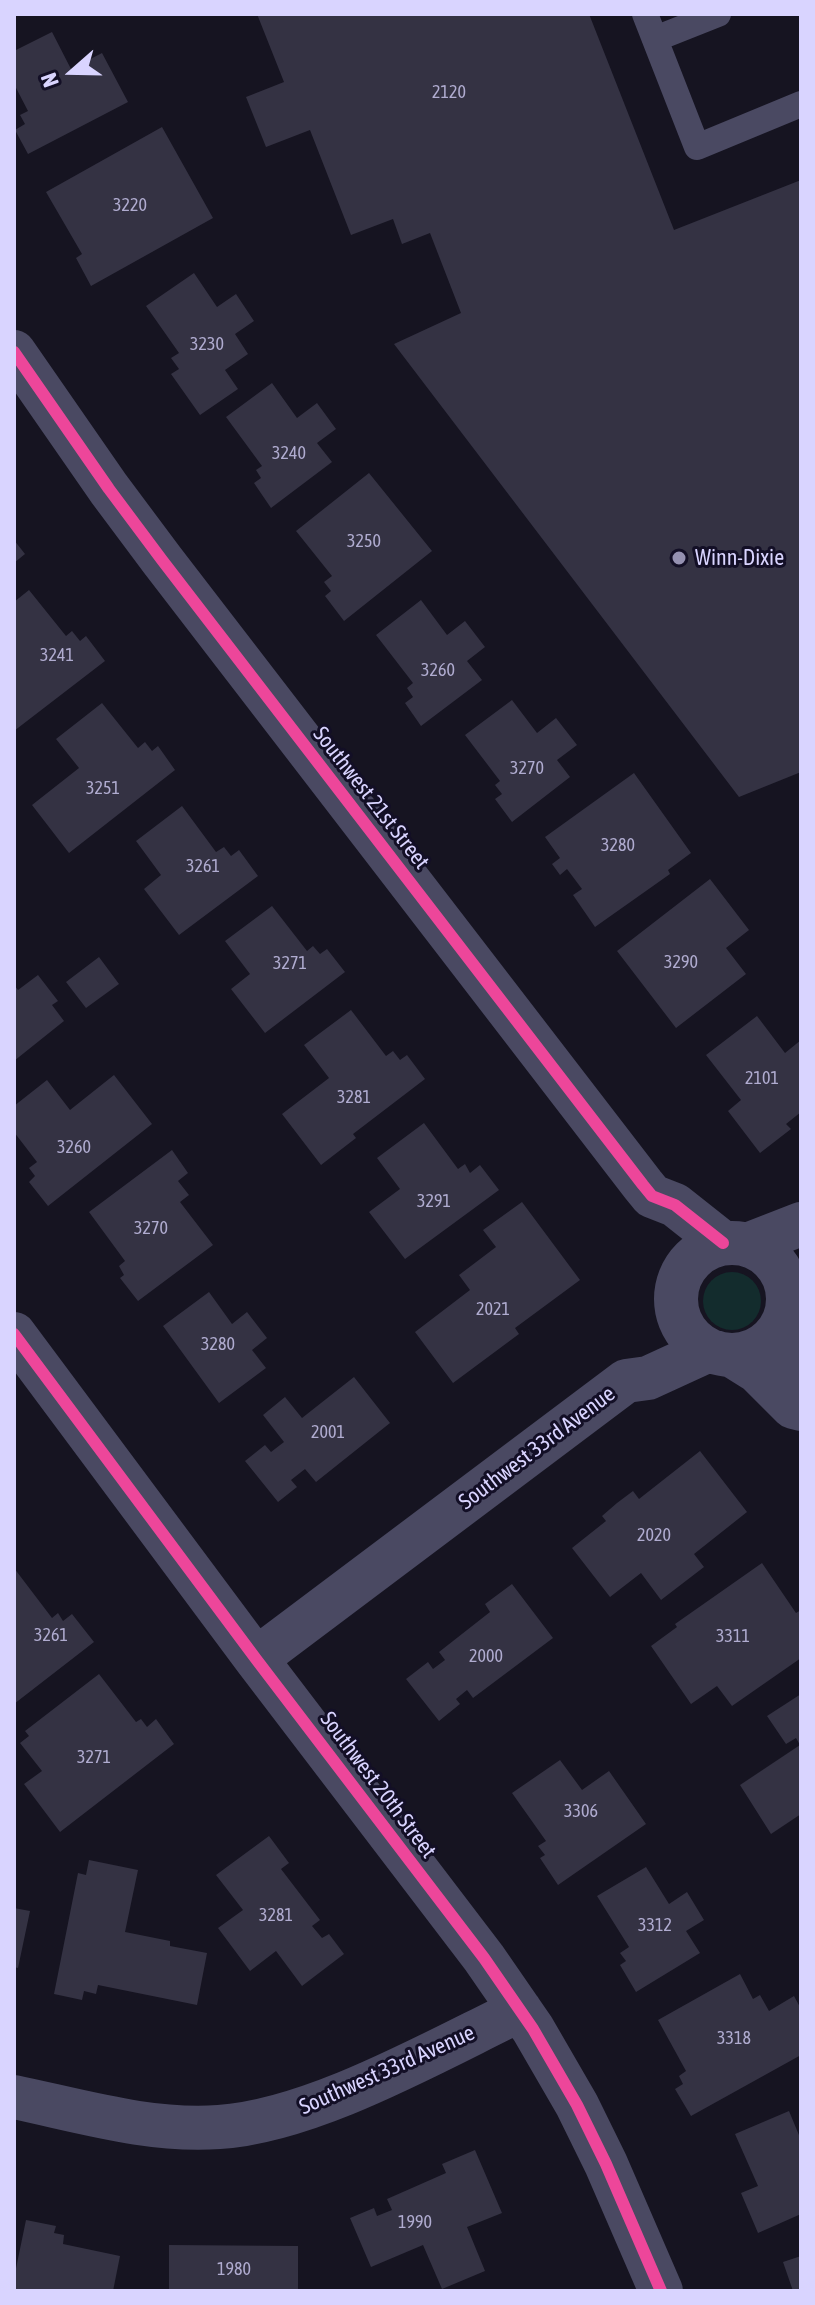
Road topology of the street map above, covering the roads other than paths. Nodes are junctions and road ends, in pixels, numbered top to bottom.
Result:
1 (645, 14) edge
2 (718, 14) edge
3 (655, 39) junction
4 (801, 104) edge
5 (14, 352) edge
6 (652, 1196) junction
7 (801, 1224) edge
8 (735, 1244) junction
9 (677, 1292) junction
10 (790, 1301) edge
11 (14, 1334) edge
12 (721, 1353) junction
13 (801, 1369) edge
14 (626, 1381) junction
15 (801, 1409) edge
16 (256, 1659) junction
17 (520, 2010) junction
18 (14, 2097) edge
19 (661, 2291) edge

1 - 3 lane
2 - 3 lane
3 - 4 lane
5 - 6 street, Southwest 21st Street
6 - 8 street, Southwest 21st Street
6 - 9 street, Southwest 21st Street
7 - 8 street
8 - 9 street
8 - 10 street
9 - 12 street
9 - 14 street, Southwest 33rd Avenue
10 - 12 street
10 - 13 street
11 - 16 street, Southwest 20th Street
12 - 14 street, Southwest 33rd Avenue
12 - 15 street
14 - 16 street, Southwest 33rd Avenue
16 - 17 street, Southwest 20th Street
17 - 18 street, Southwest 33rd Avenue
17 - 19 street, Southwest 20th Street

